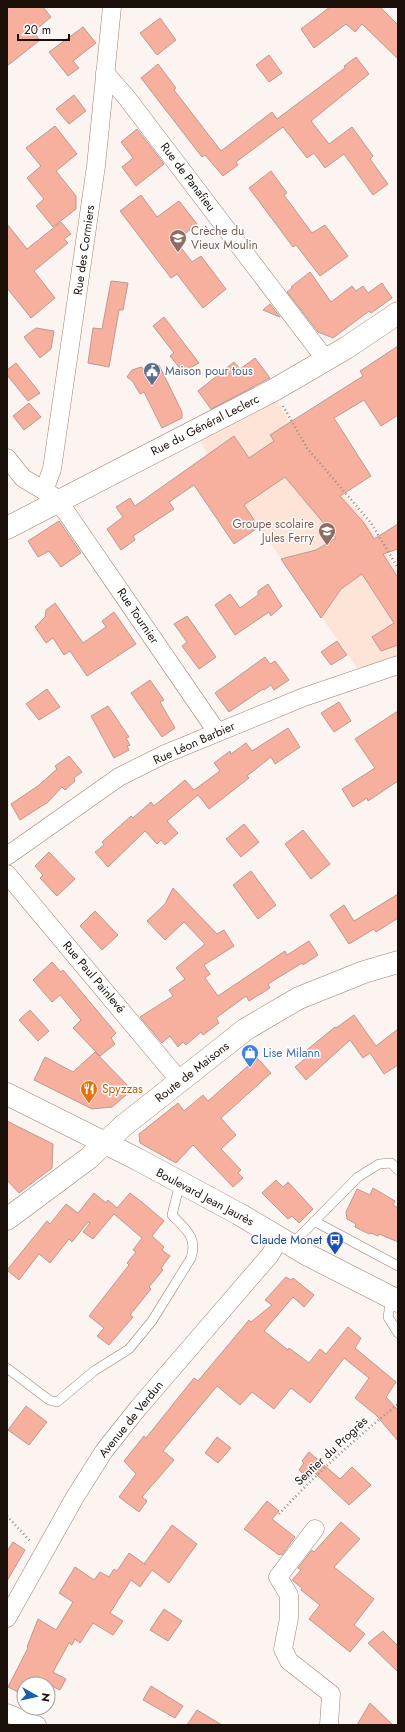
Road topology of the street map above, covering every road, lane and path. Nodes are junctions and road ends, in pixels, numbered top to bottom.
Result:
1 (112, 7) edge
2 (105, 73) junction
3 (398, 313) edge
4 (326, 360) junction
5 (274, 390) junction
6 (7, 458) edge
7 (51, 496) junction
8 (7, 528) edge
9 (398, 568) edge
10 (398, 665) edge
11 (217, 732) junction
12 (7, 856) edge
13 (7, 874) edge
14 (398, 962) edge
15 (180, 1081) junction
16 (7, 1094) edge
17 (104, 1144) junction
18 (398, 1170) edge
19 (180, 1183) junction
20 (7, 1219) edge
21 (314, 1221) junction
22 (292, 1245) junction
23 (398, 1266) edge
24 (395, 1300) edge
25 (398, 1333) edge
26 (7, 1368) edge
27 (398, 1404) edge
28 (279, 1514) dead end
29 (7, 1516) edge
30 (315, 1529) dead end
31 (42, 1555) junction
32 (7, 1618) edge
33 (7, 1713) edge
34 (37, 1725) edge
35 (329, 1725) edge

1 - 2 street, Rue des Cormiers
2 - 4 street, Rue de Panafieu
2 - 7 street, Rue des Cormiers
3 - 4 street, Rue du Général Leclerc
4 - 5 street, Rue du Général Leclerc
5 - 7 street, Rue du Général Leclerc
5 - 9 path
6 - 7 street
7 - 8 street, Rue du Général Leclerc
7 - 11 street, Rue Tournier
10 - 11 street, Rue Léon Barbier
11 - 12 street, Rue Léon Barbier
13 - 15 street, Rue Paul Painlevé
14 - 15 street, Route de Maisons
15 - 17 street, Route de Maisons
16 - 17 street, Boulevard Jean Jaurès
17 - 19 street, Boulevard Jean Jaurès
17 - 20 street, Route de Maisons
18 - 21 lane
19 - 22 street, Boulevard Jean Jaurès
19 - 26 lane
21 - 22 lane
21 - 23 lane
22 - 24 street, Boulevard Jean Jaurès
22 - 31 street, Avenue de Verdun
24 - 25 lane
27 - 28 path, Sentier du Progrès
29 - 31 path
30 - 35 street
31 - 32 street, Avenue de Verdun
33 - 34 street

